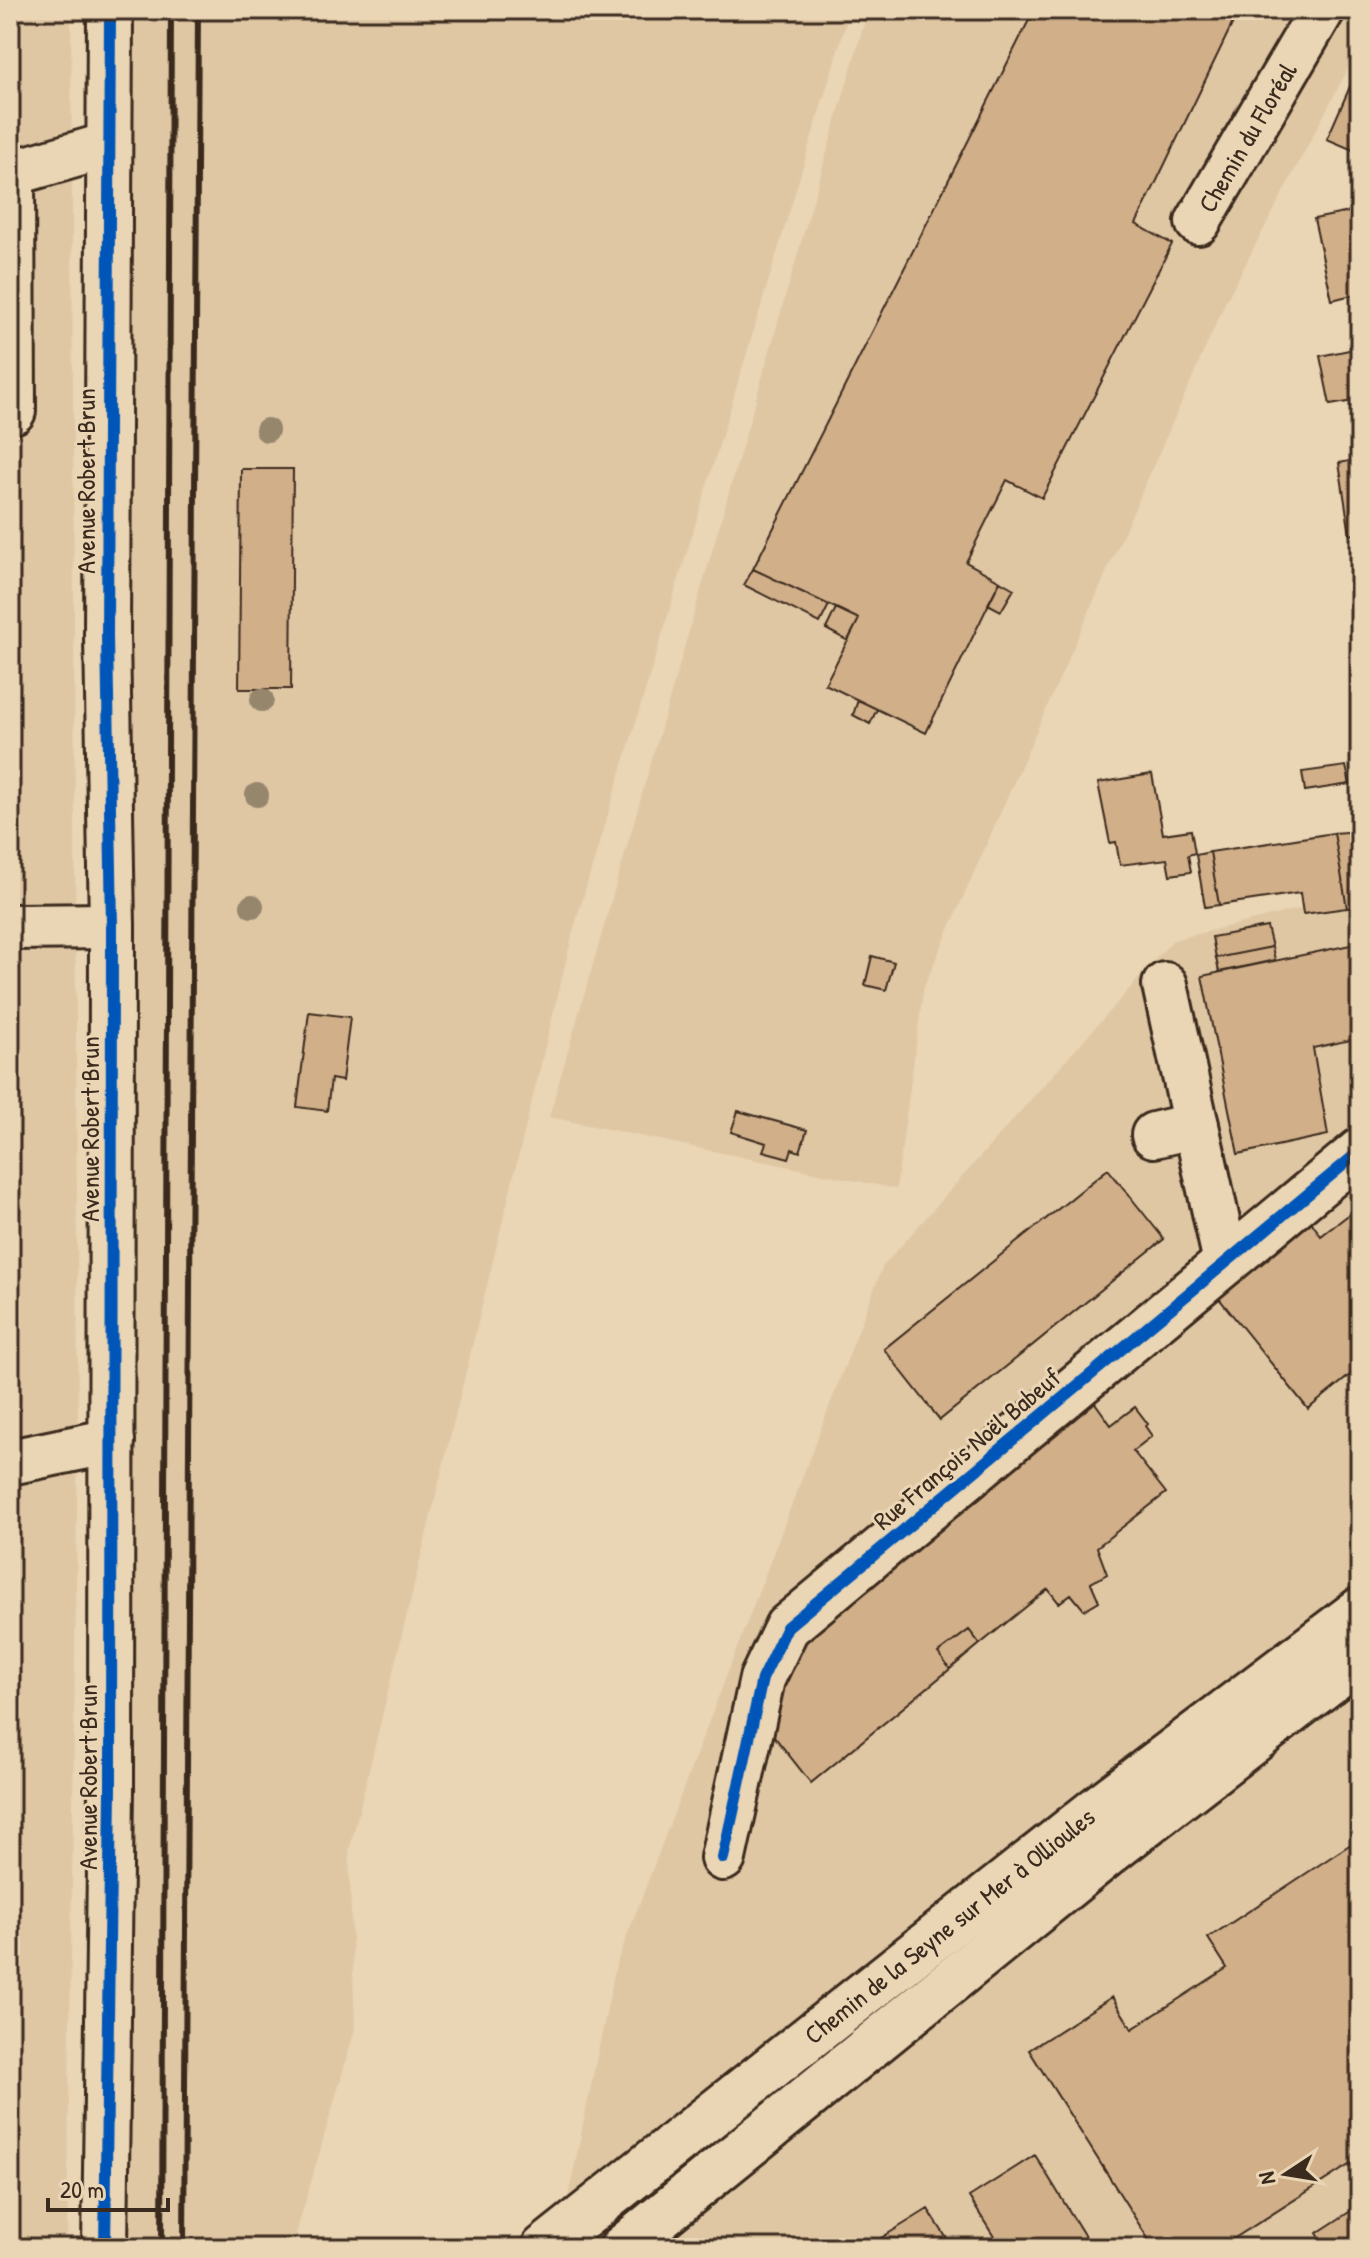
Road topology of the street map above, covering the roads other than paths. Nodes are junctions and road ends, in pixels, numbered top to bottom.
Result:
1 (110, 10) edge
2 (1322, 10) edge
3 (109, 145) junction
4 (11, 172) edge
5 (1198, 222) dead end
6 (13, 411) dead end
7 (112, 926) junction
8 (10, 927) edge
9 (1165, 985) dead end
10 (1196, 1125) junction
11 (1154, 1135) dead end
12 (1360, 1151) edge
13 (1226, 1262) junction
14 (112, 1441) junction
15 (10, 1462) edge
16 (1360, 1608) edge
17 (1360, 1658) edge
18 (723, 1858) dead end
19 (105, 2248) edge
20 (544, 2248) edge
21 (622, 2248) edge

1 - 3 street, Avenue Robert Brun
2 - 5 street, Chemin du Floréal
3 - 4 street
3 - 7 street, Avenue Robert Brun
4 - 6 street
7 - 8 street
7 - 14 street, Avenue Robert Brun
9 - 10 street
10 - 11 street
10 - 13 street
12 - 13 street, Rue François Noël Babeuf
13 - 18 street, Rue François Noël Babeuf
14 - 15 street
14 - 19 street, Avenue Robert Brun
16 - 20 street, Chemin de la Seyne sur Mer à Ollioules
17 - 21 street, Chemin de la Seyne sur Mer à Ollioules

